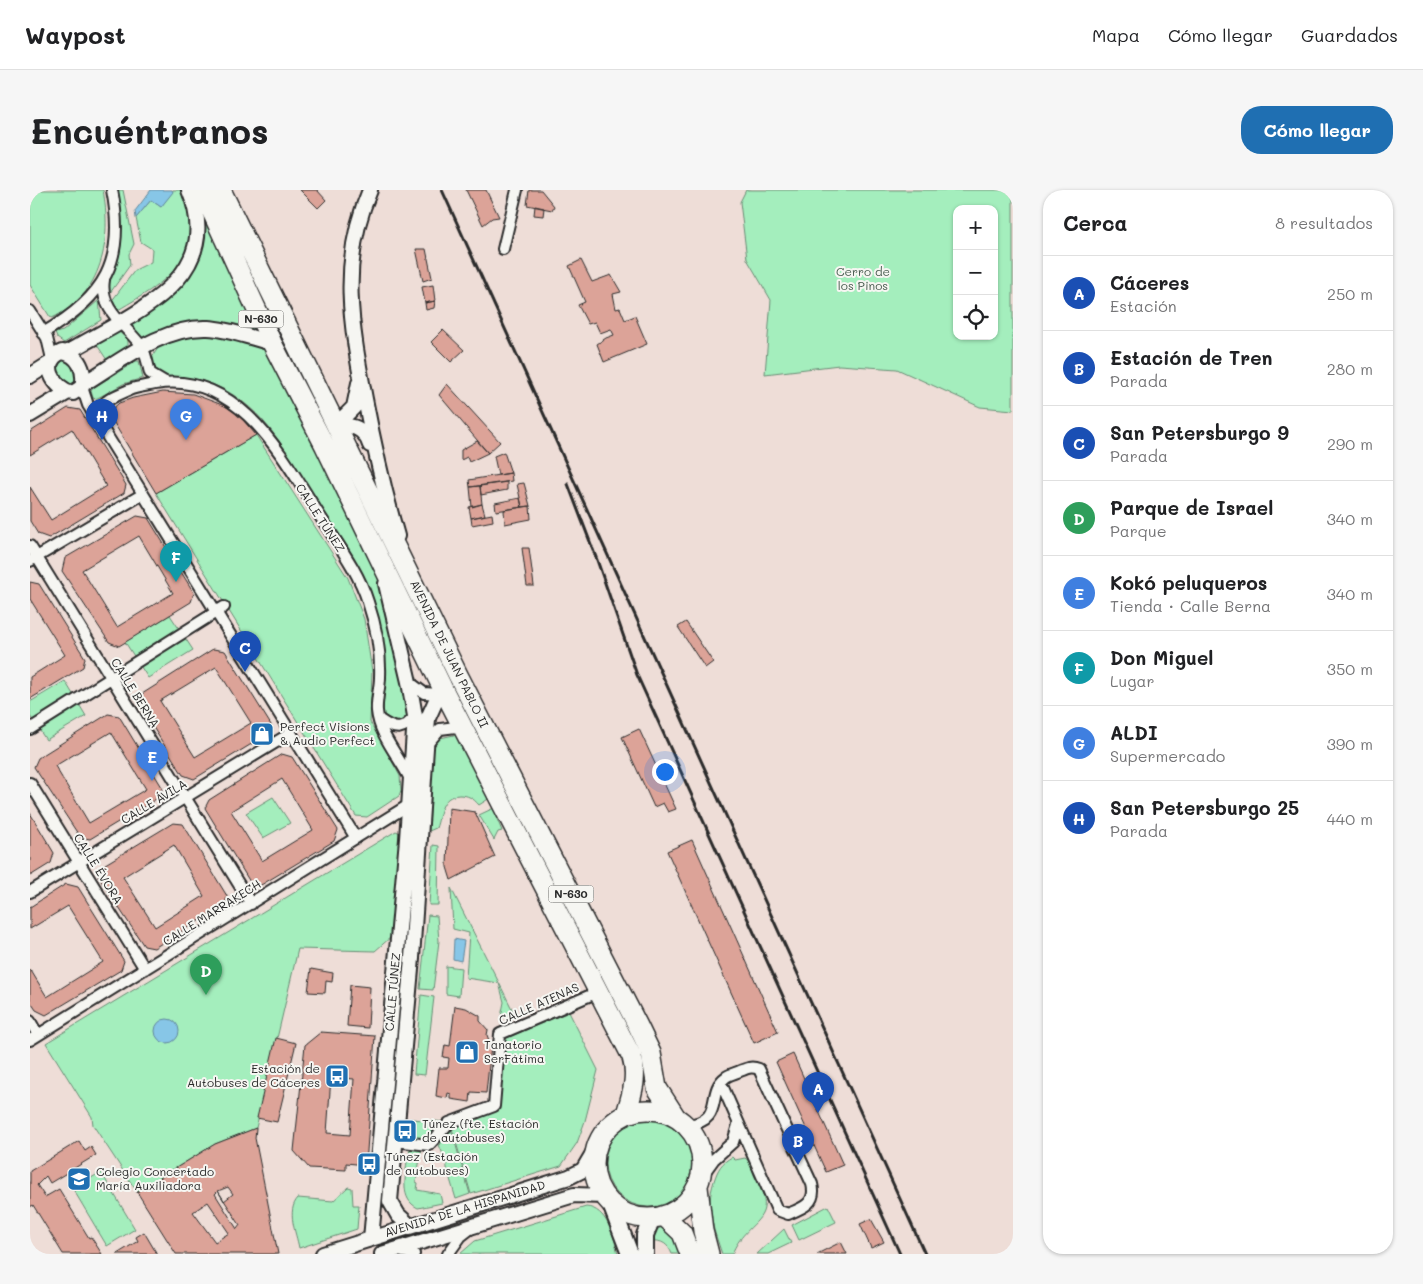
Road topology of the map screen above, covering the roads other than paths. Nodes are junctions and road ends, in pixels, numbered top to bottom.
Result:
1 (112, 190) edge
2 (189, 190) edge
3 (202, 190) edge
4 (221, 190) edge
5 (370, 190) edge
6 (517, 190) edge
7 (503, 249) dead end
8 (105, 277) junction
9 (30, 311) edge
10 (119, 322) junction
11 (45, 335) junction
12 (272, 343) junction
13 (142, 348) junction
14 (58, 357) junction
15 (30, 376) edge
16 (361, 377) junction
17 (165, 382) junction
18 (77, 389) junction
19 (30, 415) edge
20 (101, 426) junction
21 (335, 426) junction
22 (325, 446) junction
23 (380, 475) junction
24 (143, 494) junction
25 (30, 546) edge
26 (34, 559) edge
27 (380, 559) junction
28 (406, 568) junction
29 (224, 607) dead end
30 (215, 613) junction
31 (458, 675) junction
32 (112, 679) junction
33 (410, 682) junction
34 (441, 690) junction
35 (415, 716) junction
36 (380, 720) junction
37 (30, 729) edge
38 (466, 730) junction
39 (291, 733) junction
40 (428, 743) junction
41 (411, 780) junction
42 (30, 783) edge
43 (424, 789) junction
44 (186, 798) junction
45 (408, 806) junction
46 (422, 824) junction
47 (356, 838) junction
48 (80, 862) junction
49 (30, 892) edge
50 (251, 904) junction
51 (412, 958) junction
52 (396, 965) junction
53 (146, 969) junction
54 (591, 995) dead end
55 (30, 1021) edge
56 (34, 1038) edge
57 (721, 1083) junction
58 (733, 1111) junction
59 (712, 1112) junction
60 (626, 1114) junction
61 (681, 1120) junction
62 (738, 1122) junction
63 (395, 1141) junction
64 (596, 1148) junction
65 (728, 1148) junction
66 (754, 1160) junction
67 (376, 1178) junction
68 (392, 1180) junction
69 (699, 1182) junction
70 (607, 1199) junction
71 (658, 1217) junction
72 (410, 1226) junction
73 (474, 1226) junction
74 (371, 1238) junction
75 (388, 1252) edge
76 (322, 1254) edge
77 (414, 1254) edge
78 (448, 1254) edge
79 (630, 1254) edge
80 (646, 1254) edge
81 (690, 1254) edge
82 (709, 1254) edge

1 - 8 street
2 - 10 main road
3 - 12 highway, AVENIDA DE JUAN PABLO II / N-630
4 - 21 highway, AVENIDA DE JUAN PABLO II / N-630
5 - 16 main road
6 - 7 street
8 - 10 street
8 - 11 street
9 - 11 street
10 - 13 street
10 - 14 main road
11 - 14 street
12 - 13 main road
12 - 22 highway, AVENIDA DE JUAN PABLO II / N-630
13 - 17 street
13 - 18 main road
14 - 15 main road
14 - 18 main road
14 - 18 main road
16 - 21 main road
16 - 23 main road
17 - 20 street, CALLE TÚNEZ
17 - 36 street, CALLE TÚNEZ
18 - 19 main road
18 - 20 street
20 - 24 street
21 - 22 highway
21 - 23 main road
21 - 28 highway, AVENIDA DE JUAN PABLO II / N-630
22 - 27 highway, AVENIDA DE JUAN PABLO II / N-630
23 - 28 main road
24 - 26 street
24 - 30 street
25 - 26 street, CALLE BERNA
26 - 32 street, CALLE BERNA
27 - 33 main road, CALLE TÚNEZ
27 - 34 highway, AVENIDA DE JUAN PABLO II / N-630
28 - 31 highway, AVENIDA DE JUAN PABLO II / N-630
29 - 30 street
30 - 32 street
30 - 39 street
31 - 34 highway
31 - 61 highway, AVENIDA DE JUAN PABLO II / N-630
32 - 37 street
32 - 44 street, CALLE BERNA
33 - 34 street
33 - 35 main road, CALLE TÚNEZ
34 - 38 highway, AVENIDA DE JUAN PABLO II / N-630
34 - 40 main road, CALLE TÚNEZ
35 - 36 street
35 - 41 main road, CALLE TÚNEZ
36 - 41 street, CALLE TÚNEZ
38 - 40 street
38 - 60 highway, AVENIDA DE JUAN PABLO II / N-630
39 - 44 street, CALLE ÁVILA
39 - 47 street
40 - 43 main road, CALLE TÚNEZ
41 - 45 main road, CALLE TÚNEZ
42 - 48 street, CALLE ÉVORA
43 - 45 street
43 - 46 main road, CALLE TÚNEZ
44 - 48 street, CALLE ÁVILA
44 - 50 street, CALLE BERNA
45 - 46 street
45 - 47 street, CALLE MARRAKECH
45 - 52 main road, CALLE TÚNEZ
46 - 51 main road, CALLE TÚNEZ
47 - 50 street, CALLE MARRAKECH
48 - 49 street, CALLE ÁVILA
48 - 53 street, CALLE ÉVORA
50 - 53 street, CALLE MARRAKECH
51 - 52 street
51 - 63 main road, CALLE TÚNEZ
52 - 67 main road, CALLE TÚNEZ
53 - 56 street, CALLE MARRAKECH
54 - 63 street, CALLE ATENAS
55 - 56 street
57 - 58 street
57 - 59 street
57 - 66 street
58 - 59 street
58 - 62 street
59 - 61 street
60 - 61 highway
60 - 64 highway
61 - 69 highway, N-630
62 - 65 street
62 - 66 street
63 - 68 main road, CALLE TÚNEZ
64 - 70 highway
64 - 72 main road, AVENIDA DE LA HISPANIDAD
65 - 66 street
65 - 69 street
67 - 68 street
67 - 74 main road, CALLE TÚNEZ
68 - 72 main road, CALLE TÚNEZ
69 - 71 highway
69 - 82 highway, N-630
70 - 71 highway
70 - 73 main road, AVENIDA DE LA HISPANIDAD
70 - 79 main road
71 - 80 main road
71 - 81 highway
72 - 74 main road, AVENIDA DE LA HISPANIDAD
73 - 75 main road, AVENIDA DE LA HISPANIDAD
73 - 78 street
74 - 76 main road, AVENIDA DE LA HISPANIDAD
75 - 77 street

